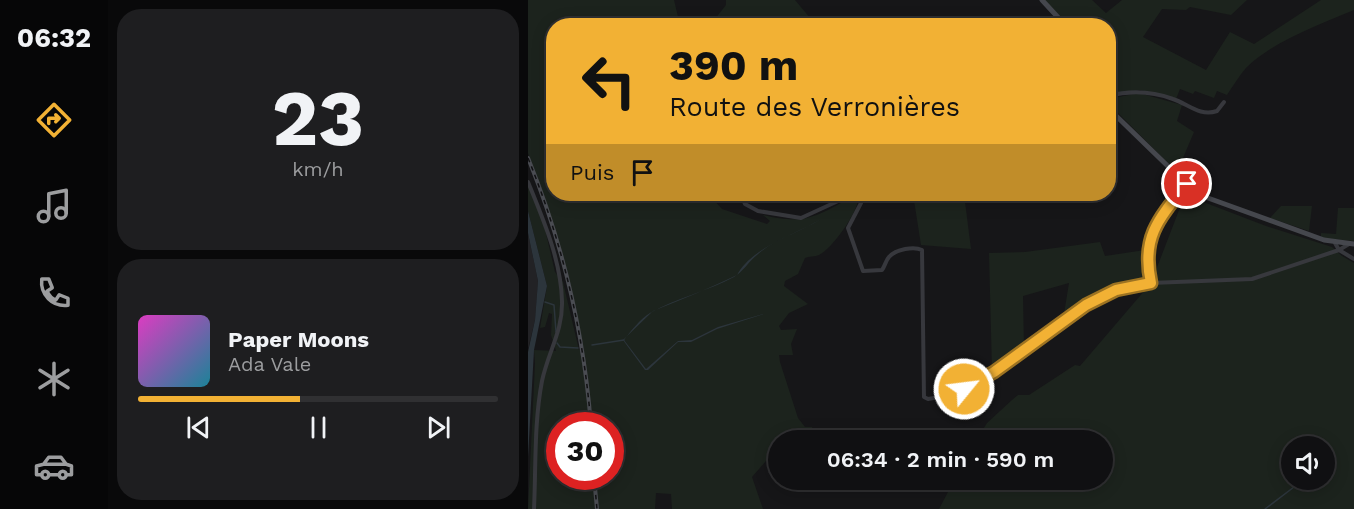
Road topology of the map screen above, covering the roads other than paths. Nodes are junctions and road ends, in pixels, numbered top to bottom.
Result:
1 (1042, 0) edge
2 (1059, 18) edge
3 (1116, 94) edge
4 (1224, 102) dead end
5 (1116, 116) edge
6 (528, 182) edge
7 (1187, 184) junction
8 (744, 201) edge
9 (840, 201) edge
10 (861, 201) edge
11 (1335, 243) junction
12 (1351, 244) edge
13 (1339, 250) junction
14 (1354, 259) edge
15 (1151, 283) junction
16 (534, 509) edge

1 - 2 street
3 - 4 street
5 - 7 street
6 - 16 street
7 - 11 street
7 - 15 street
8 - 9 street
10 - 15 street
11 - 12 street
11 - 13 street
12 - 13 street
13 - 14 street
13 - 15 street

